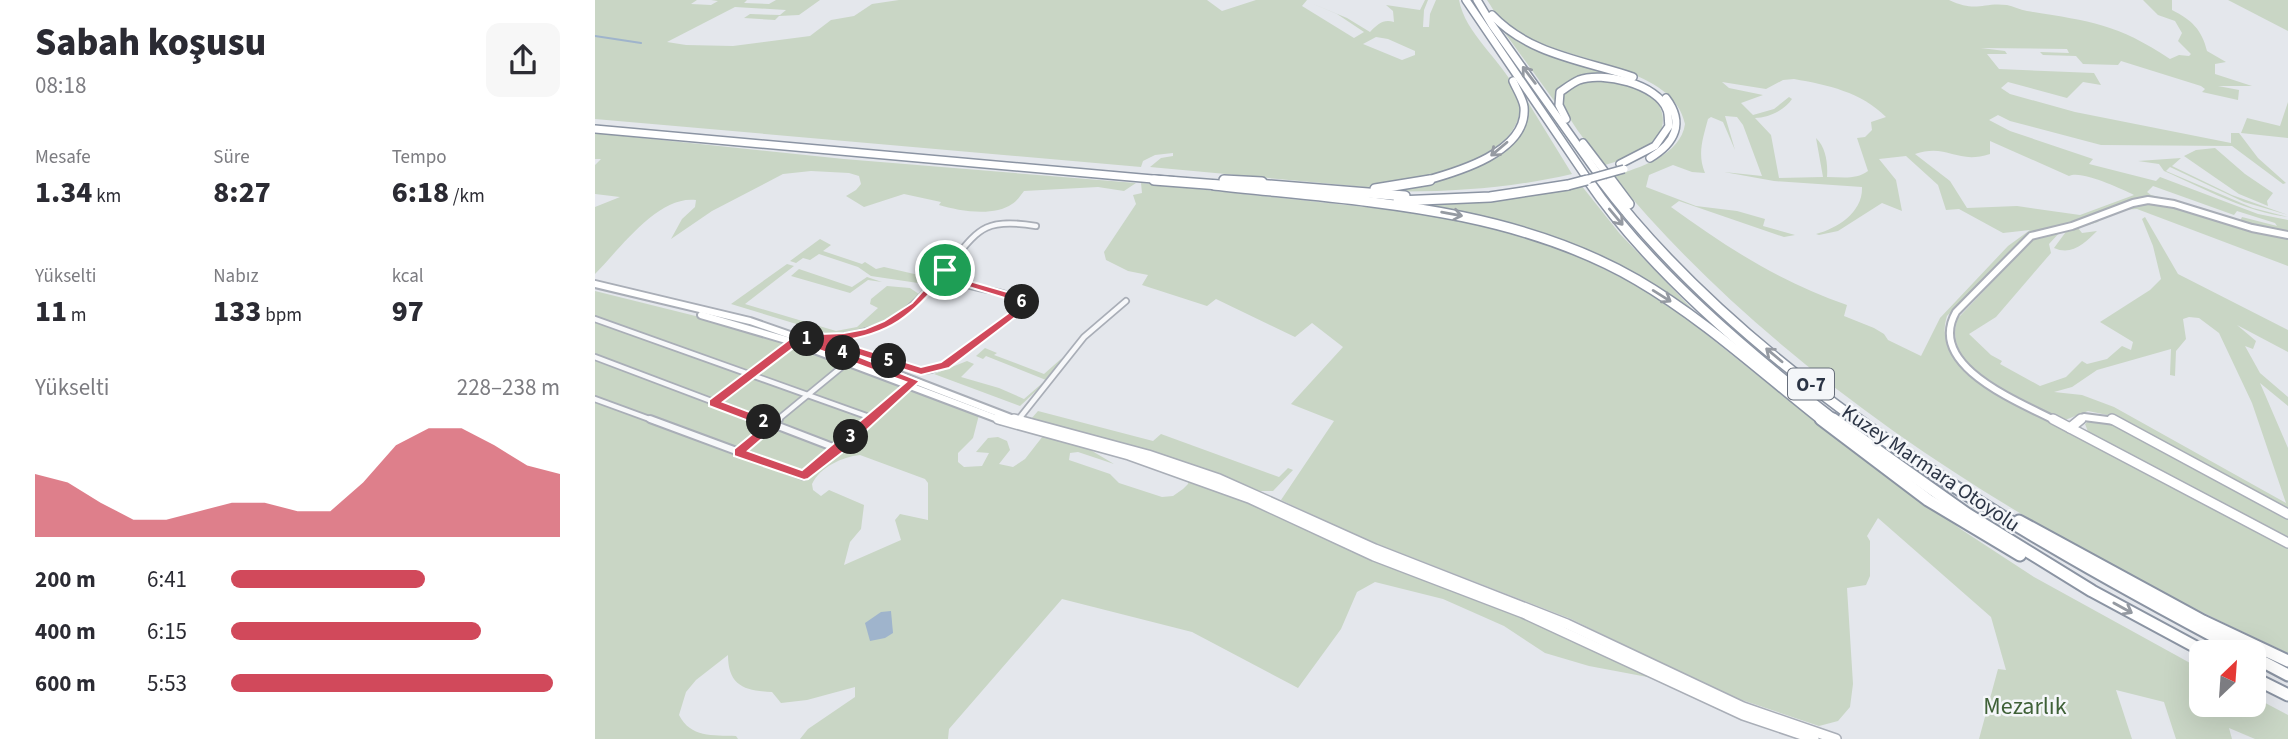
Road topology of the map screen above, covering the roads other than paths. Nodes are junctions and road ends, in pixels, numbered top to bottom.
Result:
1 (1473, 2) edge
2 (595, 126) edge
3 (1622, 167) junction
4 (1214, 182) junction
5 (1037, 226) dead end
6 (2288, 235) edge
7 (1676, 265) junction
8 (945, 270) junction
9 (595, 286) edge
10 (1126, 301) dead end
11 (595, 319) edge
12 (796, 340) junction
13 (815, 340) junction
14 (595, 357) edge
15 (851, 359) junction
16 (750, 374) junction
17 (912, 383) junction
18 (810, 396) junction
19 (595, 400) edge
20 (713, 403) junction
21 (872, 418) junction
22 (1015, 423) junction
23 (772, 425) junction
24 (2070, 428) junction
25 (838, 449) junction
26 (738, 453) junction
27 (1952, 485) junction
28 (2288, 514) edge
29 (2288, 543) edge
30 (2092, 591) junction
31 (2220, 640) edge
32 (2189, 643) edge
33 (2288, 661) edge
34 (2266, 663) edge
35 (2288, 675) edge
36 (2266, 684) edge
37 (2288, 695) edge
38 (1814, 739) edge
39 (1836, 739) edge

1 - 3 highway
1 -> 4 highway
7 -> 1 highway, Kuzey Marmara Otoyolu / O-7
1 -> 30 highway, Kuzey Marmara Otoyolu / O-7
2 - 4 highway
3 - 4 highway, bridge
3 - 7 highway
4 -> 30 highway
5 - 8 street
6 - 24 main road
27 -> 7 highway, Kuzey Marmara Otoyolu / O-7
8 - 13 street
8 - 13 street
9 - 12 main road
10 - 22 street
11 - 16 street
12 - 13 street
12 - 15 main road
12 - 16 street
14 - 20 street
15 - 17 main road
15 - 18 street
16 - 18 street
16 - 20 street
17 - 21 street
17 - 22 main road
18 - 21 street
18 - 23 street
19 - 26 street
20 - 23 street
21 - 25 street
22 - 38 main road
22 - 39 main road
23 - 25 street
23 - 26 street
24 - 28 main road
24 - 29 main road
25 - 26 street
27 - 31 highway, Kuzey Marmara Otoyolu / O-7
27 - 33 highway, O-7
30 -> 32 highway, Kuzey Marmara Otoyolu / O-7
34 - 35 highway
36 - 37 highway

